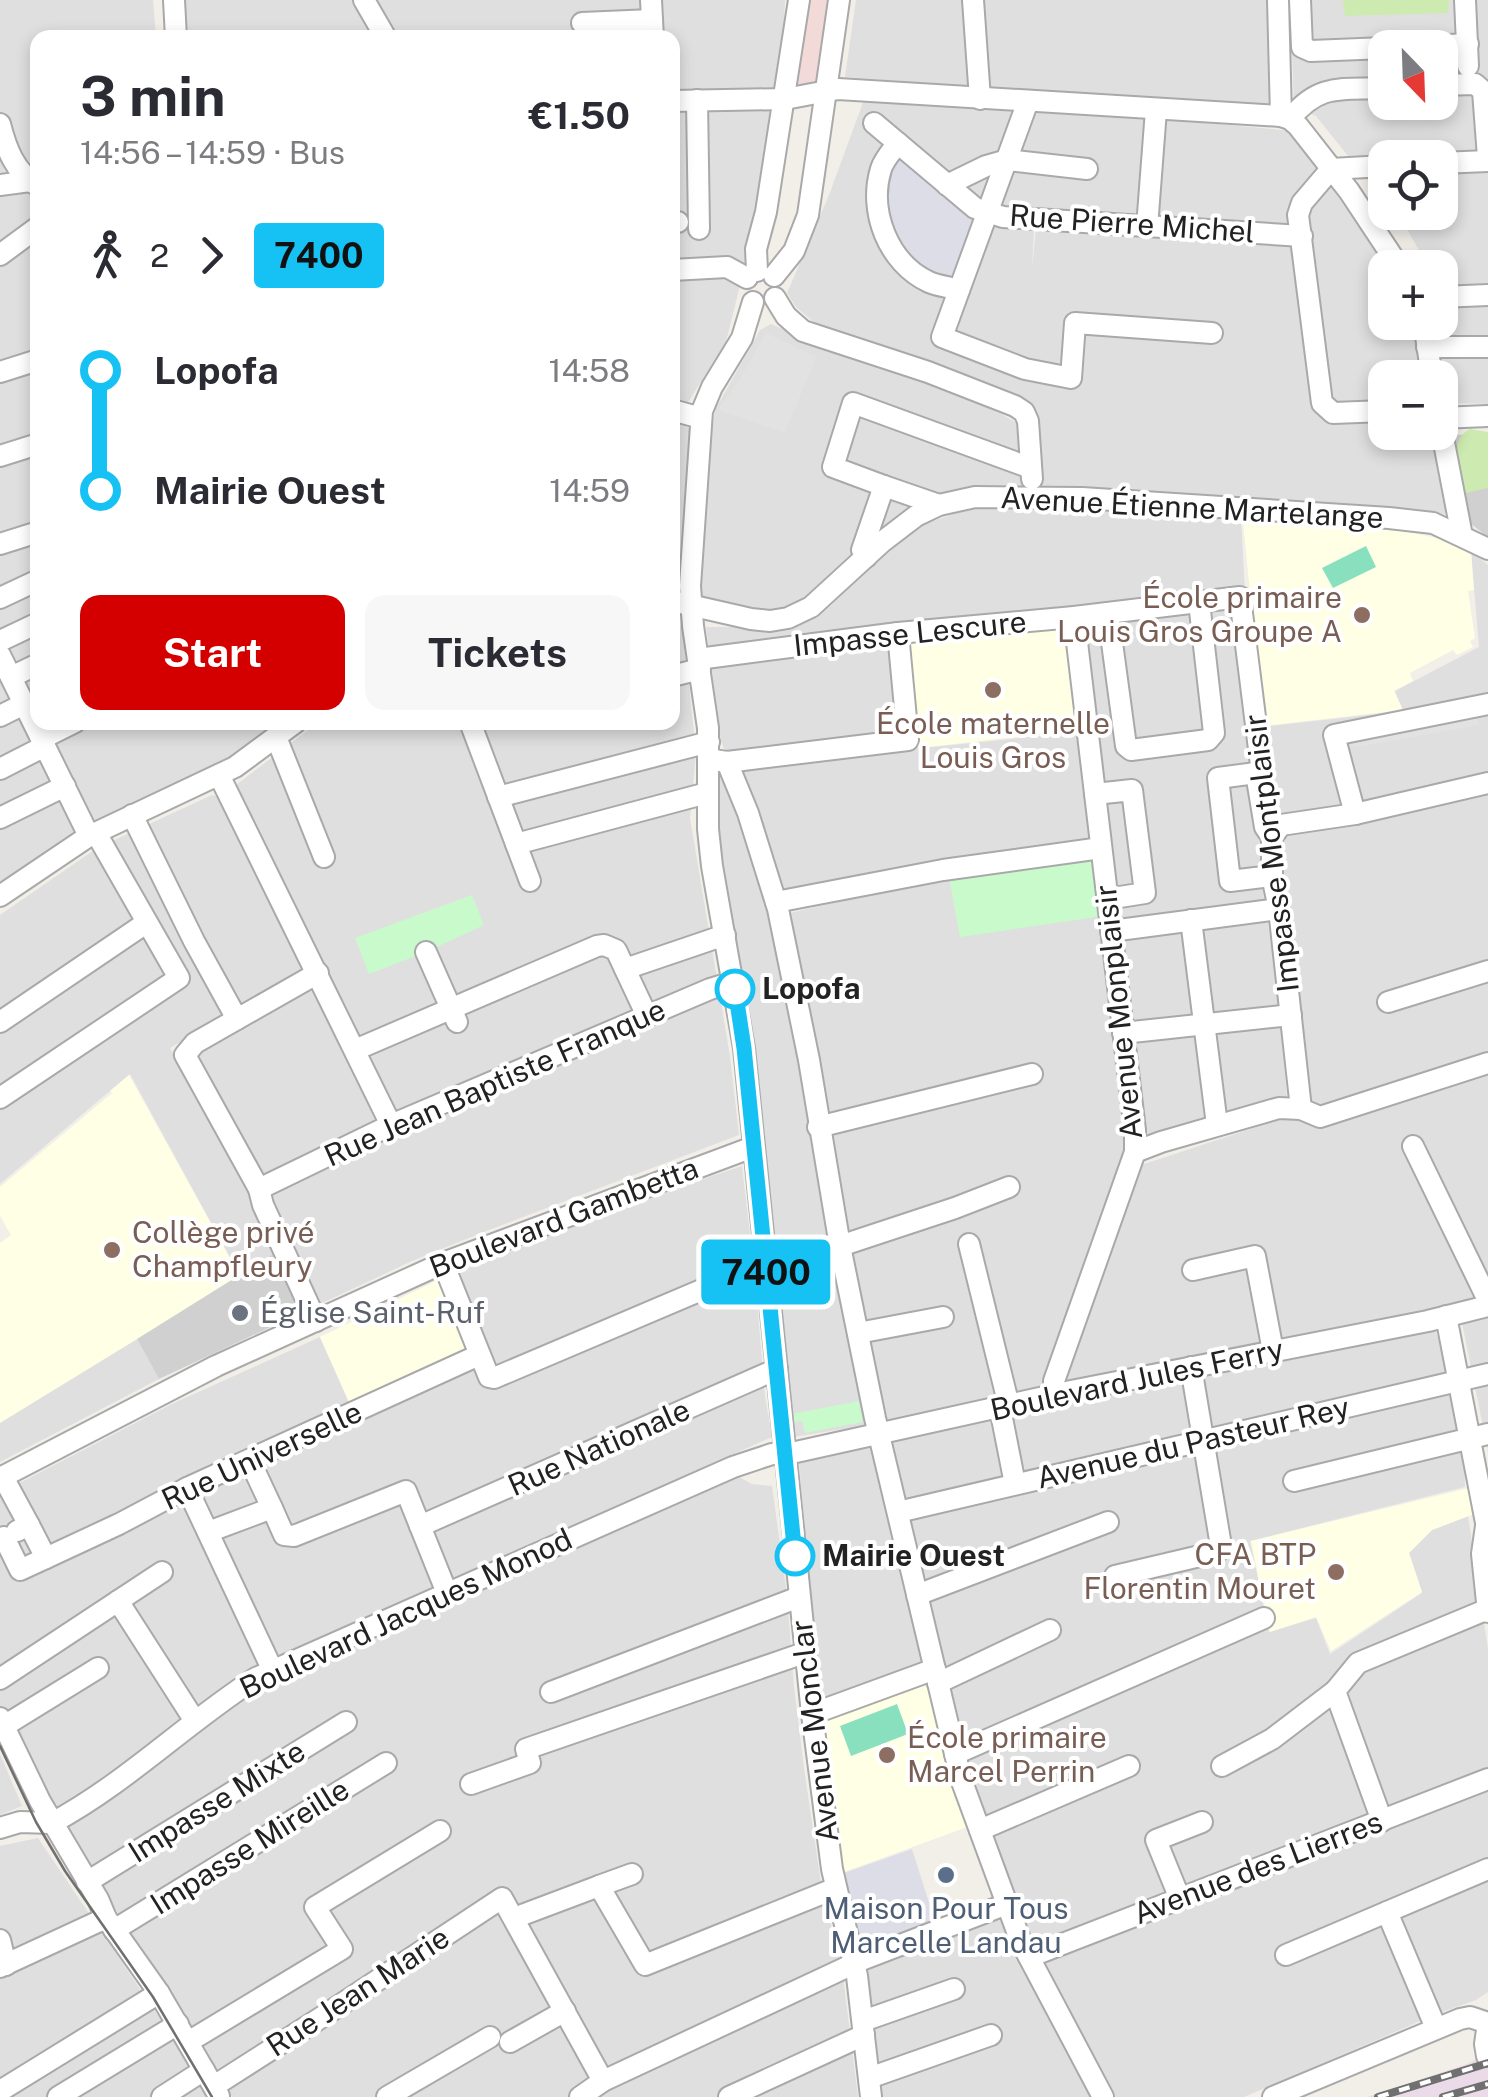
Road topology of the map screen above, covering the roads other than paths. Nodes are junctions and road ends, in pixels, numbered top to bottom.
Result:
1 (174, 0) edge
2 (364, 0) edge
3 (799, 0) edge
4 (839, 0) edge
5 (973, 0) edge
6 (1278, 0) edge
7 (1300, 0) edge
8 (1474, 10) edge
9 (652, 19) edge
10 (582, 23) dead end
11 (176, 30) edge
12 (381, 30) edge
13 (1368, 49) edge
14 (1458, 54) edge
15 (1458, 84) edge
16 (1368, 89) edge
17 (826, 90) junction
18 (785, 99) junction
19 (697, 100) junction
20 (980, 100) junction
21 (1028, 100) junction
22 (680, 101) edge
23 (1156, 110) junction
24 (1286, 118) junction
25 (874, 123) dead end
26 (0, 124) edge
27 (898, 143) junction
28 (1488, 159) edge
29 (1007, 160) junction
30 (1458, 162) edge
31 (1368, 167) edge
32 (1087, 169) dead end
33 (1331, 170) junction
34 (30, 180) edge
35 (30, 184) edge
36 (0, 185) edge
37 (948, 185) junction
38 (987, 212) junction
39 (1147, 227) junction
40 (699, 229) dead end
41 (30, 233) edge
42 (1302, 236) junction
43 (1388, 250) edge
44 (0, 255) edge
45 (680, 270) edge
46 (759, 275) junction
47 (959, 290) junction
48 (1488, 295) edge
49 (1458, 296) edge
50 (775, 298) junction
51 (753, 302) junction
52 (1212, 332) dead end
53 (1426, 340) edge
54 (1488, 347) edge
55 (1427, 348) junction
56 (1429, 360) edge
57 (30, 363) edge
58 (0, 372) edge
59 (680, 412) edge
60 (1368, 412) edge
61 (1488, 416) edge
62 (702, 418) junction
63 (1458, 418) edge
64 (30, 447) edge
65 (1446, 450) edge
66 (0, 456) edge
67 (1031, 468) junction
68 (884, 486) junction
69 (1034, 497) junction
70 (939, 506) junction
71 (30, 535) edge
72 (1462, 536) junction
73 (0, 544) edge
74 (1488, 549) edge
75 (866, 558) junction
76 (30, 584) edge
77 (1240, 597) joint
78 (0, 598) edge
79 (1199, 602) junction
80 (682, 603) edge
81 (1108, 613) junction
82 (1074, 617) junction
83 (30, 631) edge
84 (898, 633) junction
85 (3, 659) edge
86 (30, 663) edge
87 (699, 664) junction
88 (680, 672) edge
89 (1488, 704) edge
90 (30, 706) edge
91 (0, 716) edge
92 (39, 730) edge
93 (62, 730) edge
94 (281, 730) edge
95 (285, 730) edge
96 (480, 730) edge
97 (43, 742) junction
98 (715, 754) junction
99 (0, 769) edge
100 (1256, 773) junction
101 (219, 775) junction
102 (1488, 783) edge
103 (65, 786) junction
104 (707, 793) junction
105 (1095, 794) junction
106 (498, 797) junction
107 (132, 814) junction
108 (1355, 814) junction
109 (0, 818) edge
110 (92, 835) junction
111 (1272, 838) junction
112 (516, 844) junction
113 (1101, 848) junction
114 (324, 857) dead end
115 (1272, 876) junction
116 (530, 881) dead end
117 (0, 896) edge
118 (1107, 899) junction
119 (776, 902) junction
120 (1279, 909) junction
121 (1191, 920) junction
122 (146, 923) junction
123 (1111, 931) junction
124 (725, 936) junction
125 (426, 952) dead end
126 (625, 968) junction
127 (1488, 972) edge
128 (318, 973) junction
129 (734, 982) junction
130 (1388, 1002) dead end
131 (454, 1015) junction
132 (1291, 1015) junction
133 (237, 1019) junction
134 (640, 1019) junction
135 (0, 1022) edge
136 (1204, 1024) junction
137 (1122, 1033) junction
138 (356, 1050) junction
139 (1488, 1062) edge
140 (1032, 1074) dead end
141 (0, 1098) edge
142 (1301, 1109) junction
143 (391, 1125) junction
144 (1217, 1126) junction
145 (818, 1127) junction
146 (752, 1146) junction
147 (1413, 1146) dead end
148 (1135, 1152) junction
149 (1009, 1187) dead end
150 (259, 1189) junction
151 (969, 1244) dead end
152 (840, 1246) junction
153 (443, 1263) junction
154 (765, 1263) junction
155 (1192, 1270) dead end
156 (1488, 1303) edge
157 (943, 1316) dead end
158 (1446, 1316) junction
159 (316, 1321) junction
160 (858, 1333) junction
161 (1273, 1351) junction
162 (479, 1355) junction
163 (1192, 1367) junction
164 (777, 1369) junction
165 (1488, 1374) edge
166 (1458, 1381) junction
167 (1054, 1395) junction
168 (1004, 1407) junction
169 (879, 1435) junction
170 (1479, 1436) edge
171 (1205, 1440) junction
172 (785, 1453) junction
173 (250, 1461) junction
174 (1, 1478) edge
175 (1294, 1481) dead end
176 (1016, 1484) junction
177 (187, 1488) junction
178 (272, 1508) junction
179 (898, 1512) junction
180 (1108, 1522) dead end
181 (29, 1525) junction
182 (420, 1526) junction
183 (1487, 1528) edge
184 (208, 1532) junction
185 (2, 1538) edge
186 (46, 1558) junction
187 (162, 1572) dead end
188 (1115, 1576) dead end
189 (447, 1593) junction
190 (917, 1595) junction
191 (799, 1597) junction
192 (118, 1601) junction
193 (1488, 1611) edge
194 (1264, 1618) dead end
195 (1050, 1630) dead end
196 (804, 1653) junction
197 (98, 1668) dead end
198 (272, 1671) junction
199 (936, 1676) junction
200 (0, 1680) edge
201 (1335, 1691) junction
202 (551, 1692) dead end
203 (812, 1714) junction
204 (195, 1721) junction
205 (2, 1722) edge
206 (346, 1722) dead end
207 (955, 1754) junction
208 (386, 1763) dead end
209 (1129, 1766) dead end
210 (1222, 1766) dead end
211 (1488, 1779) edge
212 (471, 1784) dead end
213 (1382, 1821) junction
214 (1202, 1822) dead end
215 (52, 1823) junction
216 (0, 1828) edge
217 (980, 1830) junction
218 (440, 1831) dead end
219 (1488, 1869) edge
220 (632, 1874) dead end
221 (88, 1882) junction
222 (599, 1886) junction
223 (836, 1888) junction
224 (1180, 1899) junction
225 (1008, 1904) junction
226 (1387, 1912) junction
227 (514, 1918) junction
228 (110, 1924) junction
229 (0, 1940) edge
230 (1286, 1956) dead end
231 (1029, 1957) junction
232 (855, 1964) junction
233 (3, 1966) edge
234 (954, 1989) dead end
235 (158, 1993) junction
236 (566, 2011) junction
237 (1488, 2023) edge
238 (863, 2028) junction
239 (1436, 2028) junction
240 (183, 2032) junction
241 (991, 2034) dead end
242 (1487, 2056) edge
243 (603, 2081) junction
244 (212, 2084) edge
245 (870, 2088) edge
246 (0, 2091) edge
247 (58, 2097) edge
248 (162, 2097) edge
249 (387, 2097) edge
250 (580, 2097) edge
251 (729, 2097) edge
252 (1103, 2097) edge
253 (1273, 2097) edge

1 - 11 street
2 - 12 street
3 - 18 street
4 - 17 street
5 - 20 street
6 - 24 street
7 - 13 street
8 - 14 street
9 - 10 street
15 - 28 street
16 - 24 street
17 - 18 street
17 - 20 street
17 - 46 street
18 - 19 street
18 - 46 street
19 - 22 street
19 - 40 street
20 - 21 street
21 - 23 street
21 - 29 street
23 - 24 street
23 - 39 street
24 - 33 street
25 - 27 street, Rue Pierre Michel
26 - 34 street
27 - 37 street, Rue Pierre Michel
27 - 47 street
28 - 30 street
29 - 32 street
29 - 37 street
29 - 38 street
31 - 33 street
33 - 42 street
33 - 43 street
35 - 36 street
37 - 38 street, Rue Pierre Michel
38 - 39 street, Rue Pierre Michel
38 - 47 street
39 - 42 street, Rue Pierre Michel
41 - 44 street
42 - 60 street
45 - 46 street
46 - 50 street
46 - 51 street
47 - 52 street
48 - 49 street
50 - 51 street
50 - 67 street
51 - 62 street, Avenue Monclar
53 - 55 street
54 - 55 street
55 - 56 street
57 - 58 street
59 - 62 street
61 - 63 street
62 - 80 street, Avenue Monclar
64 - 66 street
65 - 72 street
67 - 68 street
67 - 69 street
68 - 70 street
68 - 75 street
69 - 70 street, Avenue Étienne Martelange
69 - 72 street, Avenue Étienne Martelange
70 - 75 street, Avenue Étienne Martelange
71 - 73 street
72 - 74 street, Avenue Étienne Martelange
75 - 80 street, Avenue Étienne Martelange
76 - 78 street
77 - 79 street, Impasse Lescure
77 - 100 street, Impasse Montplaisir
79 - 81 street, Impasse Lescure
79 - 81 street
80 - 87 street, Avenue Monclar
81 - 82 street, Impasse Lescure
82 - 84 street, Impasse Lescure
82 - 105 street, Avenue Monplaisir
83 - 85 street
84 - 87 street, Impasse Lescure
84 - 98 street
85 - 86 street
85 - 90 street
87 - 88 street, Impasse Lescure
87 - 98 street, Avenue Monclar
89 - 108 street
90 - 91 street
92 - 97 street
93 - 97 street
94 - 101 street
95 - 114 street
96 - 106 street
97 - 99 street
97 - 103 street
98 - 104 street, Avenue Monclar
98 - 106 street
98 - 119 street
100 - 111 street, Impasse Montplaisir
100 - 115 street
101 - 107 street
101 - 128 street
102 - 108 street
103 - 109 street
103 - 110 street
104 - 112 street
104 - 124 street, Avenue Monclar
105 - 113 street, Avenue Monplaisir
105 - 118 street
106 - 112 street
107 - 110 street
107 - 133 street
108 - 111 street
110 - 117 street
110 - 122 street
111 - 115 street, Impasse Montplaisir
112 - 116 street
113 - 118 street, Avenue Monplaisir
113 - 119 street
115 - 120 street, Impasse Montplaisir
118 - 123 street, Avenue Monplaisir
119 - 145 street
120 - 121 street
120 - 132 street, Impasse Montplaisir
121 - 123 street
121 - 136 street
122 - 135 street
122 - 141 street
123 - 137 street, Avenue Monplaisir
124 - 126 street
124 - 129 street, Avenue Monclar
125 - 131 street
126 - 131 street
126 - 134 street
127 - 130 street
128 - 133 street
128 - 138 street
129 - 134 street, Rue Jean Baptiste Franque
129 - 146 street, Avenue Monclar
131 - 138 street
132 - 136 street
132 - 142 street, Impasse Montplaisir
133 - 150 street
134 - 143 street, Rue Jean Baptiste Franque
136 - 137 street
136 - 144 street
137 - 148 street, Avenue Monplaisir
138 - 143 street
139 - 142 street
140 - 145 street
142 - 144 street
143 - 150 street, Rue Jean Baptiste Franque
144 - 148 street
145 - 152 street
146 - 153 street, Boulevard Gambetta
146 - 154 street, Avenue Monclar
147 - 156 street
148 - 167 street, Avenue Monplaisir
149 - 152 street
150 - 159 street
151 - 168 street
152 - 154 street
152 - 160 street
153 - 159 street, Boulevard Gambetta
153 - 162 street
154 - 162 street
154 - 164 street, Avenue Monclar
155 - 161 street
156 - 158 street, Boulevard Jules Ferry
157 - 160 street
158 - 161 street, Boulevard Jules Ferry
158 - 166 street
159 - 174 street, Boulevard Gambetta
160 - 169 street
161 - 163 street, Boulevard Jules Ferry
162 - 173 street, Rue Universelle
163 - 167 street, Boulevard Jules Ferry
163 - 171 street
164 - 172 street, Avenue Monclar
164 - 182 street, Rue Nationale
165 - 166 street, Avenue du Pasteur Rey
166 - 170 street
166 - 171 street, Avenue du Pasteur Rey
167 - 168 street, Boulevard Jules Ferry
168 - 169 street, Boulevard Jules Ferry
168 - 176 street
169 - 172 street, Boulevard Jules Ferry
169 - 179 street
170 - 175 street
170 - 183 street
171 - 176 street, Avenue du Pasteur Rey
171 - 188 street
172 - 189 street, Boulevard Jacques Monod
172 - 191 street, Avenue Monclar
173 - 177 street, Rue Universelle
173 - 178 street
174 - 181 street
176 - 179 street, Avenue du Pasteur Rey
177 - 184 street
177 - 186 street, Rue Universelle
178 - 182 street
178 - 184 street
179 - 190 street
180 - 190 street
181 - 185 street
181 - 186 street
182 - 189 street
183 - 193 street
184 - 198 street
185 - 186 street
187 - 192 street
189 - 198 street, Boulevard Jacques Monod
190 - 199 street
191 - 196 street, Avenue Monclar
191 - 202 street
192 - 200 street
192 - 204 street
193 - 201 street
194 - 207 street
195 - 199 street
196 - 203 street, Avenue Monclar
196 - 212 street
197 - 205 street
198 - 204 street, Boulevard Jacques Monod
199 - 203 street
199 - 207 street
201 - 210 street
201 - 213 street
203 - 223 street, Avenue Monclar
204 - 215 street, Boulevard Jacques Monod
205 - 215 street
206 - 221 street, Impasse Mixte
207 - 217 street
208 - 228 street, Impasse Mireille
209 - 217 street
211 - 213 street, Avenue des Lierres
213 - 224 street, Avenue des Lierres
214 - 224 street
215 - 216 street
215 - 221 street
217 - 225 street
218 - 240 street
219 - 226 street
220 - 222 street
221 - 228 street
222 - 223 street
222 - 227 street
223 - 232 street, Avenue Monclar
224 - 231 street, Avenue des Lierres
225 - 231 street
225 - 232 street
226 - 230 street
226 - 239 street
227 - 236 street
227 - 244 street, Rue Jean Marie
228 - 233 street, Impasse Mireille
228 - 235 street
229 - 233 street
231 - 252 street
232 - 238 street, Avenue Monclar
232 - 243 street
234 - 238 street
235 - 240 street
235 - 246 street
236 - 243 street
236 - 249 street
237 - 239 street
237 - 242 street
238 - 245 street, Avenue Monclar
238 - 251 street
239 - 253 street
240 - 244 street
240 - 247 street
241 - 245 street
243 - 250 street
244 - 248 street, Rue Jean Marie

